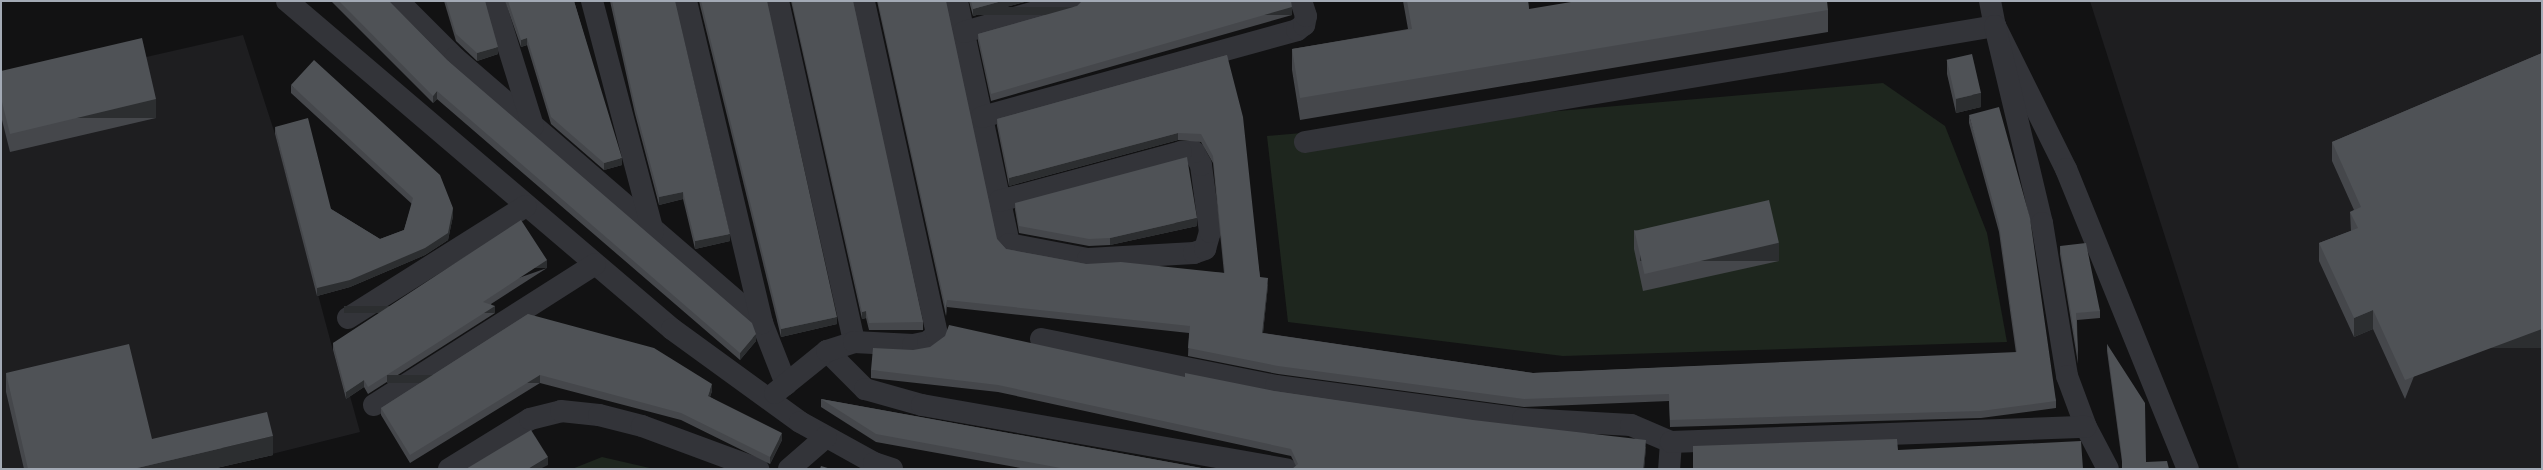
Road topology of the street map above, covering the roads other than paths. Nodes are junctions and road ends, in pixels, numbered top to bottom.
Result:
1 (287, 1) edge
2 (398, 1) edge
3 (494, 1) edge
4 (592, 1) edge
5 (686, 1) edge
6 (778, 1) edge
7 (864, 1) edge
8 (957, 1) edge
9 (1074, 1) edge
10 (1301, 1) edge
11 (1990, 1) edge
12 (1995, 26) junction
13 (964, 32) junction
14 (982, 116) junction
15 (533, 126) junction
16 (1306, 142) dead end
17 (1000, 201) junction
18 (526, 206) junction
19 (653, 232) junction
20 (595, 264) junction
21 (348, 318) dead end
22 (762, 323) junction
23 (1041, 339) dead end
24 (854, 342) junction
25 (826, 351) junction
26 (786, 384) junction
27 (768, 399) junction
28 (374, 405) dead end
29 (2086, 427) junction
30 (826, 437) junction
31 (1671, 442) junction
32 (449, 469) edge
33 (758, 469) edge
34 (789, 469) edge
35 (892, 469) edge
36 (1286, 469) edge
37 (1669, 469) edge
38 (2108, 469) edge
39 (2188, 469) edge

1 - 18 lane
2 - 15 lane
3 - 15 lane
4 - 19 lane
5 - 22 lane
6 - 24 lane
7 - 24 lane
8 - 13 lane
9 - 13 lane
10 - 14 lane
11 - 12 lane
12 - 16 lane
12 - 29 lane
12 - 39 lane
13 - 14 lane
14 - 17 lane
15 - 19 lane
17 - 17 lane
18 - 20 lane
18 - 21 lane
19 - 22 lane
20 - 27 lane
20 - 28 lane
22 - 26 lane
23 - 31 lane
24 - 25 lane
25 - 26 lane
25 - 36 lane
26 - 27 lane
27 - 30 lane
29 - 31 lane
29 - 38 lane
30 - 34 lane
30 - 35 lane
31 - 37 lane
32 - 33 lane

